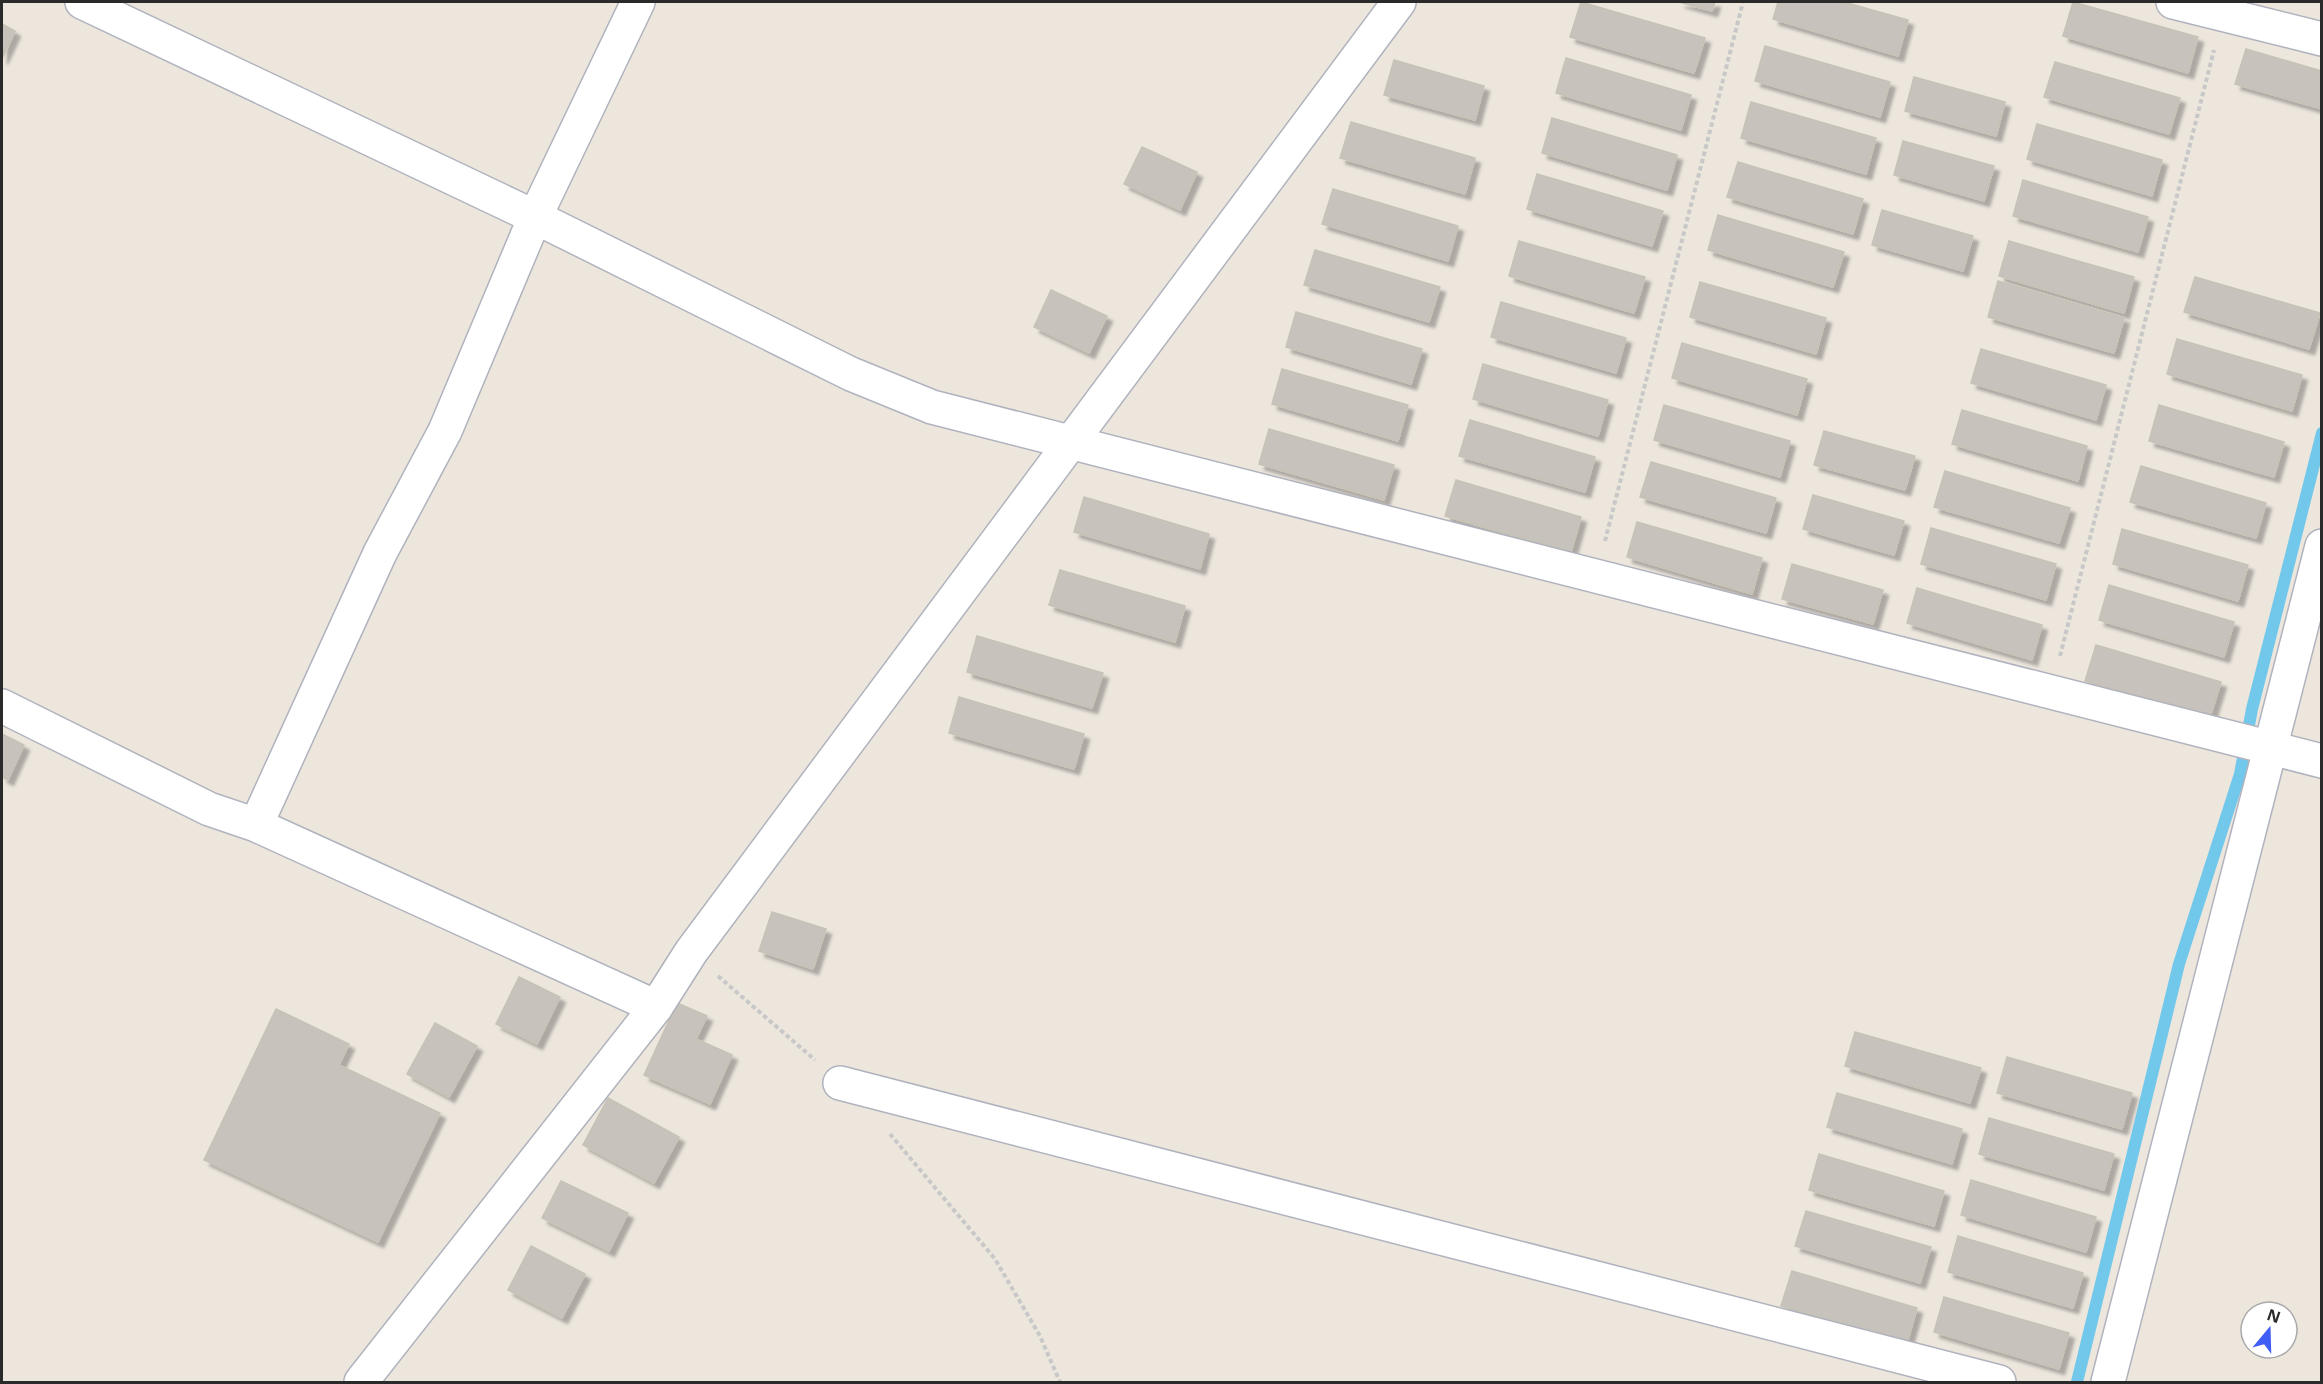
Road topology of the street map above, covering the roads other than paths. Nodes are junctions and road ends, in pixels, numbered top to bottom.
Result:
1 (82, 2) edge
2 (638, 2) edge
3 (1399, 2) edge
4 (2173, 2) edge
5 (2322, 39) edge
6 (535, 217) junction
7 (1070, 443) junction
8 (2322, 546) edge
9 (2, 706) edge
10 (2269, 748) junction
11 (2322, 761) edge
12 (256, 825) junction
13 (656, 1007) junction
14 (840, 1083) road end
15 (362, 1383) edge
16 (1999, 1383) edge
17 (2108, 1383) edge

1 - 6 street
2 - 6 street
3 - 7 street
4 - 5 street
6 - 7 street
6 - 12 street
7 - 10 street
7 - 13 street
8 - 10 street
9 - 12 street
10 - 11 street
10 - 17 street
12 - 13 street
13 - 15 street
14 - 16 street

